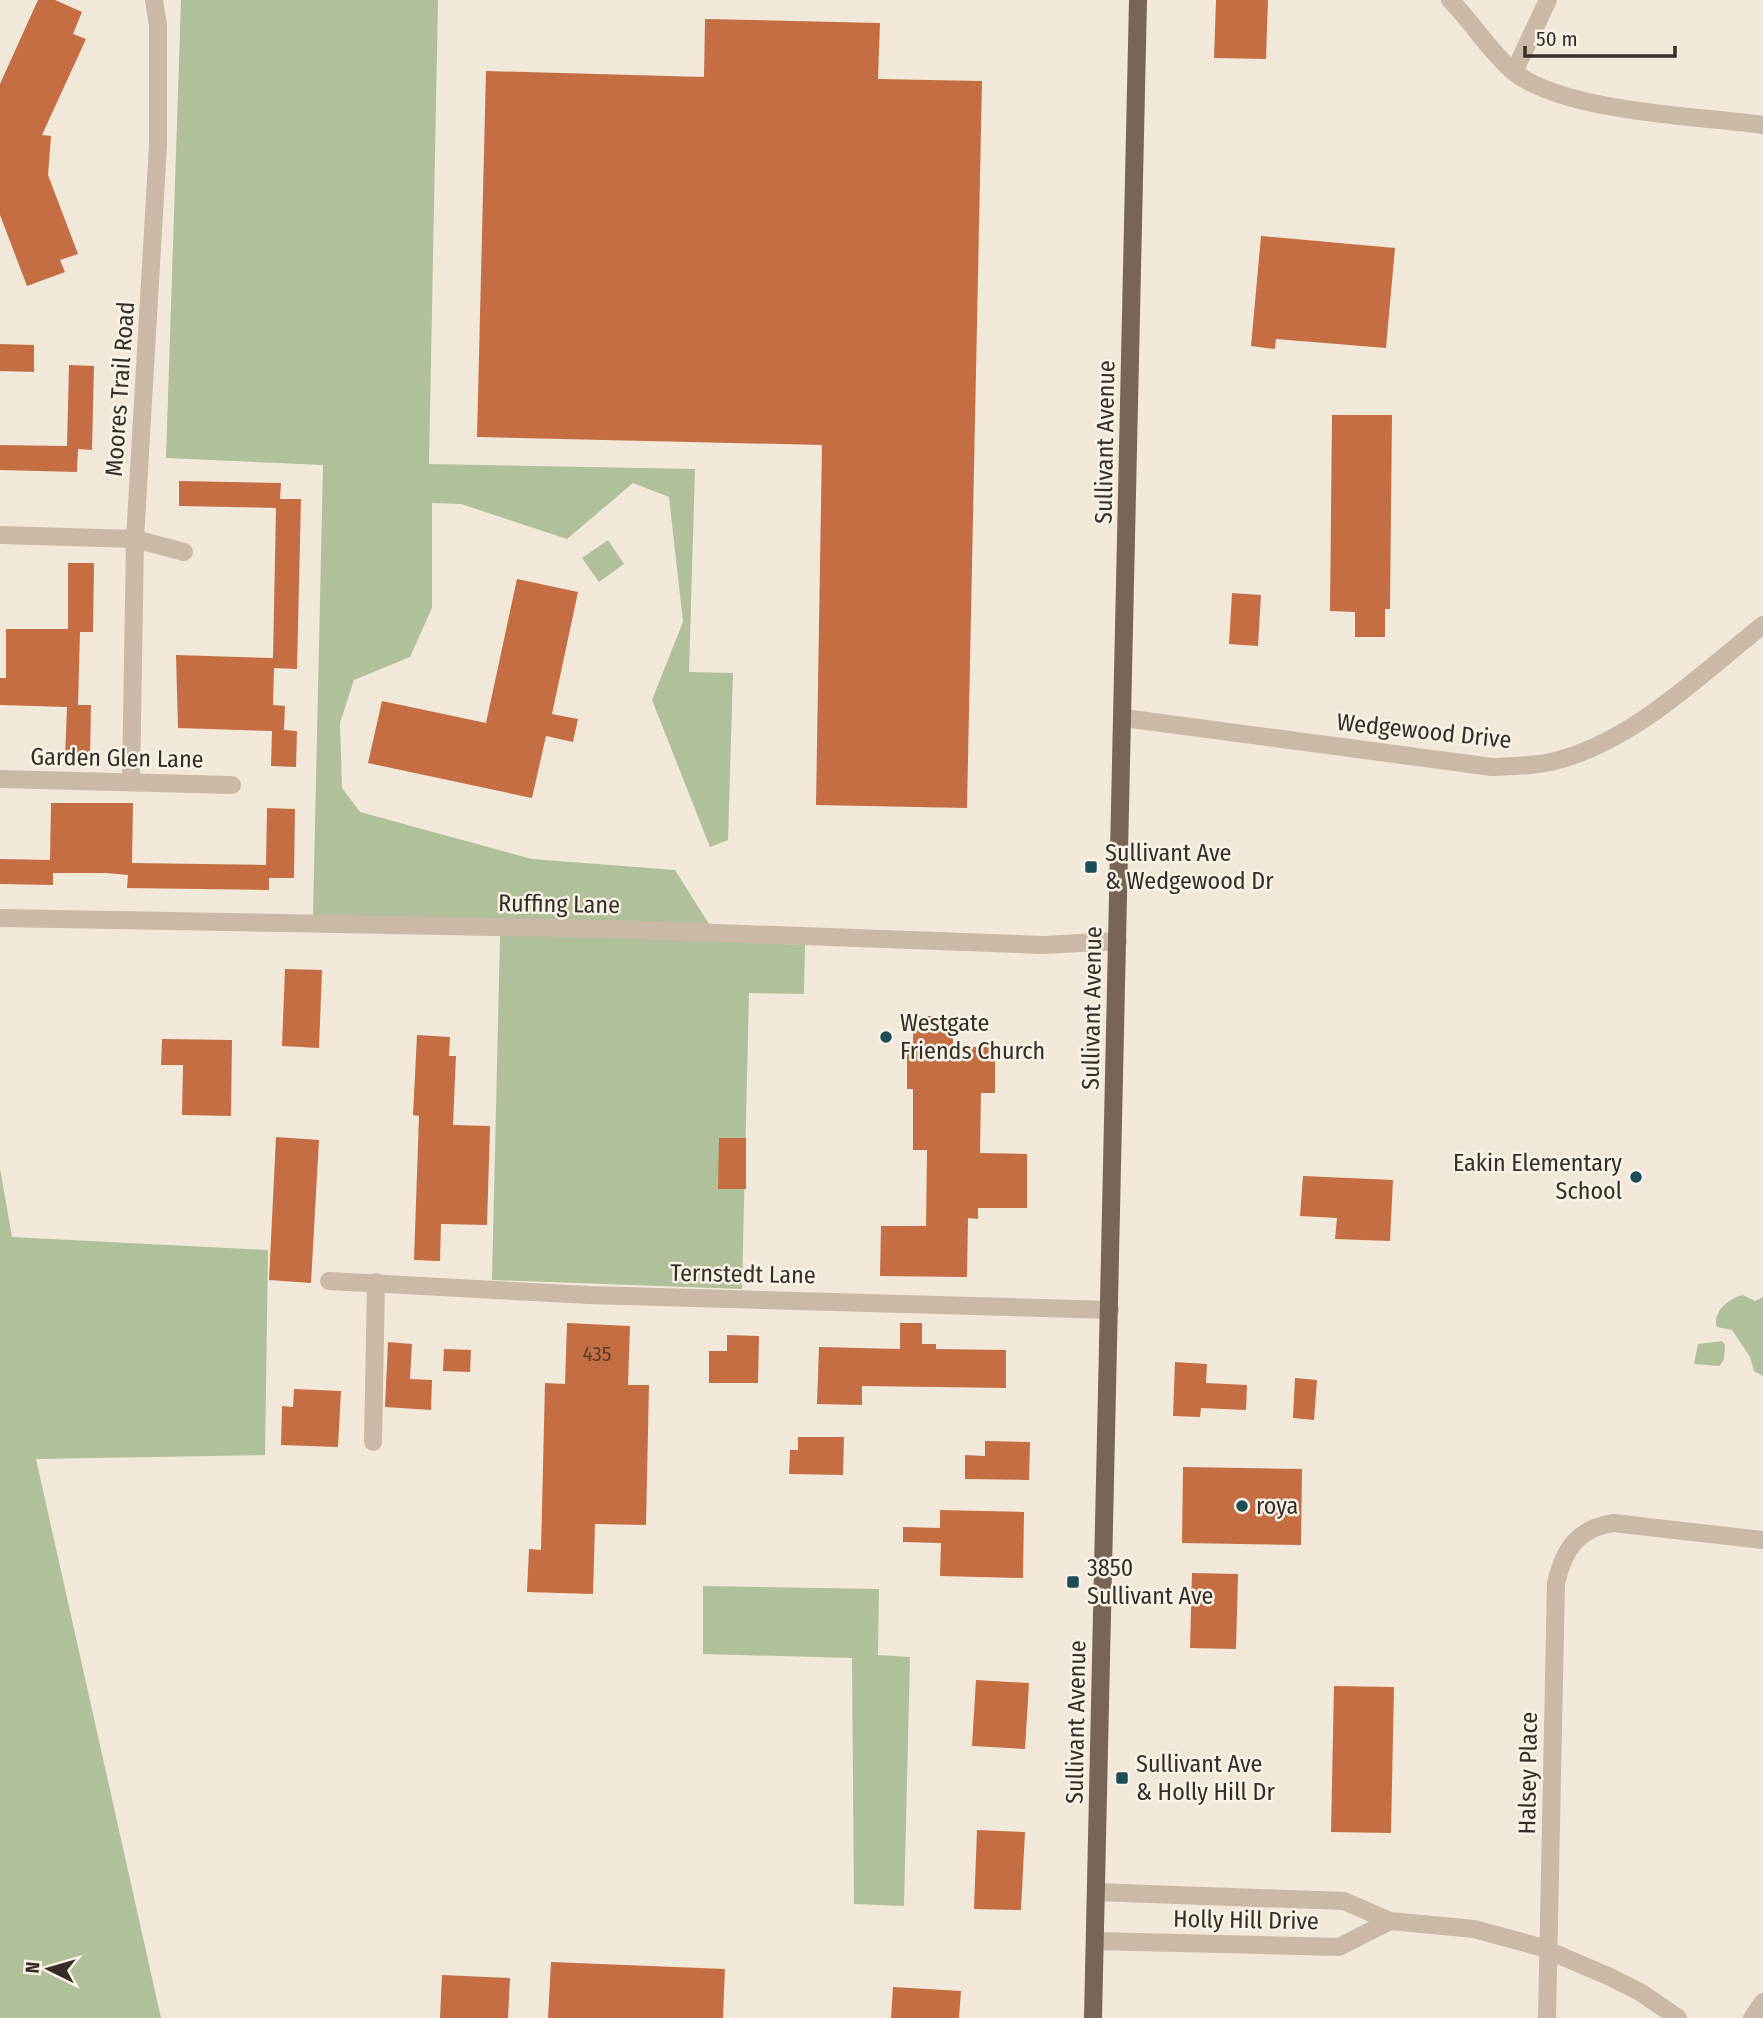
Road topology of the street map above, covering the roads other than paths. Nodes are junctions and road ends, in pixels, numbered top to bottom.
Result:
1 (154, 0) edge
2 (1138, 0) edge
3 (1450, 0) edge
4 (1548, 0) edge
5 (1514, 72) junction
6 (1763, 124) edge
7 (0, 536) edge
8 (135, 539) junction
9 (184, 552) dead end
10 (1763, 625) edge
11 (1124, 718) junction
12 (0, 779) edge
13 (131, 782) junction
14 (232, 785) dead end
15 (0, 918) edge
16 (1118, 941) junction
17 (329, 1281) dead end
18 (376, 1282) junction
19 (1110, 1310) junction
20 (373, 1442) dead end
21 (1763, 1540) edge
22 (1096, 1892) junction
23 (1390, 1921) junction
24 (1095, 1941) junction
25 (1549, 1951) junction
26 (1763, 2002) edge
27 (1093, 2018) edge
28 (1547, 2018) edge
29 (1678, 2018) edge
30 (1752, 2018) edge

1 - 8 street, Moores Trail Road
2 - 11 main road, Sullivant Avenue
3 - 5 street
4 - 5 street
5 - 6 street
7 - 8 street
8 - 9 street
8 - 13 street, Moores Trail Road
10 - 11 street, Wedgewood Drive
11 - 16 main road, Sullivant Avenue
12 - 13 street, Garden Glen Lane
13 - 14 street, Garden Glen Lane
15 - 16 street, Ruffing Lane
16 - 19 main road, Sullivant Avenue
17 - 18 street, Ternstedt Lane
18 - 19 street, Ternstedt Lane
18 - 20 street
19 - 22 main road, Sullivant Avenue
21 - 25 street, Halsey Place
22 - 23 street, Holly Hill Drive
22 - 24 main road, Sullivant Avenue
23 - 24 street, Holly Hill Drive
23 - 25 street, Holly Hill Drive
24 - 27 main road, Sullivant Avenue
25 - 28 street, Halsey Place
25 - 29 street, Holly Hill Drive
26 - 30 street

